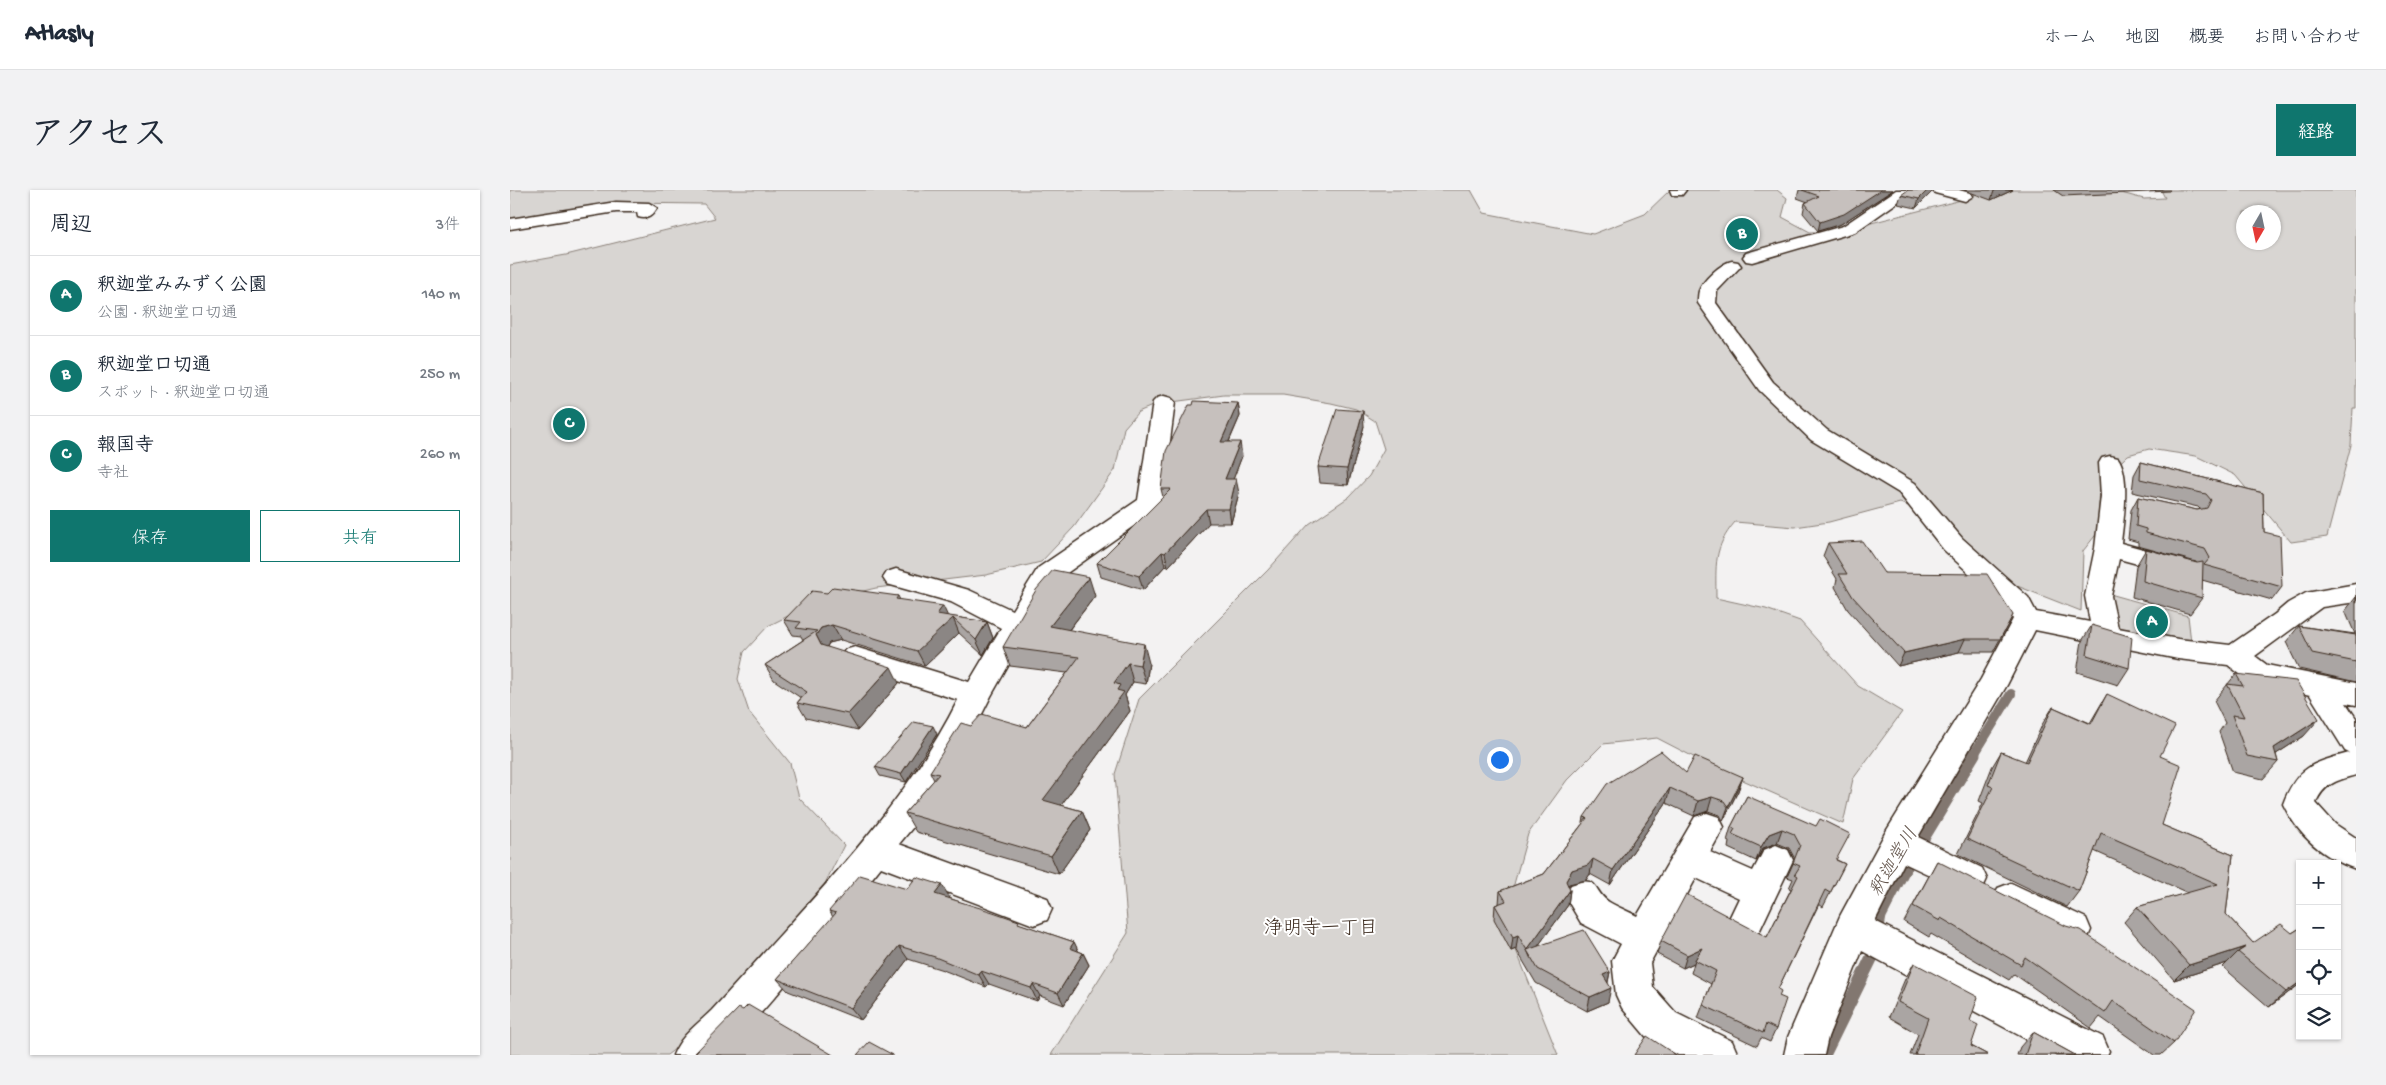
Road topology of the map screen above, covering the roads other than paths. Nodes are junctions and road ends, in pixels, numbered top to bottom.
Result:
1 (1907, 190) edge
2 (1940, 190) edge
3 (1965, 196) dead end
4 (644, 214) dead end
5 (510, 224) edge
6 (1752, 257) dead end
7 (1732, 266) dead end
8 (1164, 402) dead end
9 (2110, 463) dead end
10 (2108, 548) junction
11 (2187, 570) edge
12 (896, 578) dead end
13 (2347, 594) edge
14 (2027, 619) junction
15 (1017, 624) junction
16 (2106, 634) junction
17 (2235, 656) junction
18 (849, 660) edge
19 (2319, 686) junction
20 (2356, 694) edge
21 (973, 700) junction
22 (2356, 743) edge
23 (2356, 763) edge
24 (1707, 828) dead end
25 (1898, 843) junction
26 (875, 850) junction
27 (2356, 855) edge
28 (1688, 858) junction
29 (1776, 860) dead end
30 (1583, 896) dead end
31 (1034, 909) dead end
32 (1853, 928) junction
33 (2073, 930) edge
34 (1644, 937) junction
35 (2089, 1051) dead end
36 (693, 1055) edge
37 (1718, 1055) edge
38 (1804, 1055) edge

1 - 6 street
2 - 3 street
4 - 5 street
7 - 14 street
8 - 15 street
9 - 10 street
10 - 11 street
10 - 16 street
12 - 15 street
13 - 17 street
14 - 16 street
14 - 25 street
15 - 21 street
16 - 17 street
17 - 19 street
18 - 21 street
19 - 20 street
19 - 22 street
21 - 26 street
23 - 27 street
24 - 28 street
25 - 32 street
25 - 33 street
26 - 31 street
26 - 36 street
28 - 29 street
28 - 34 street
30 - 34 street
32 - 35 street
32 - 38 street
34 - 37 street

